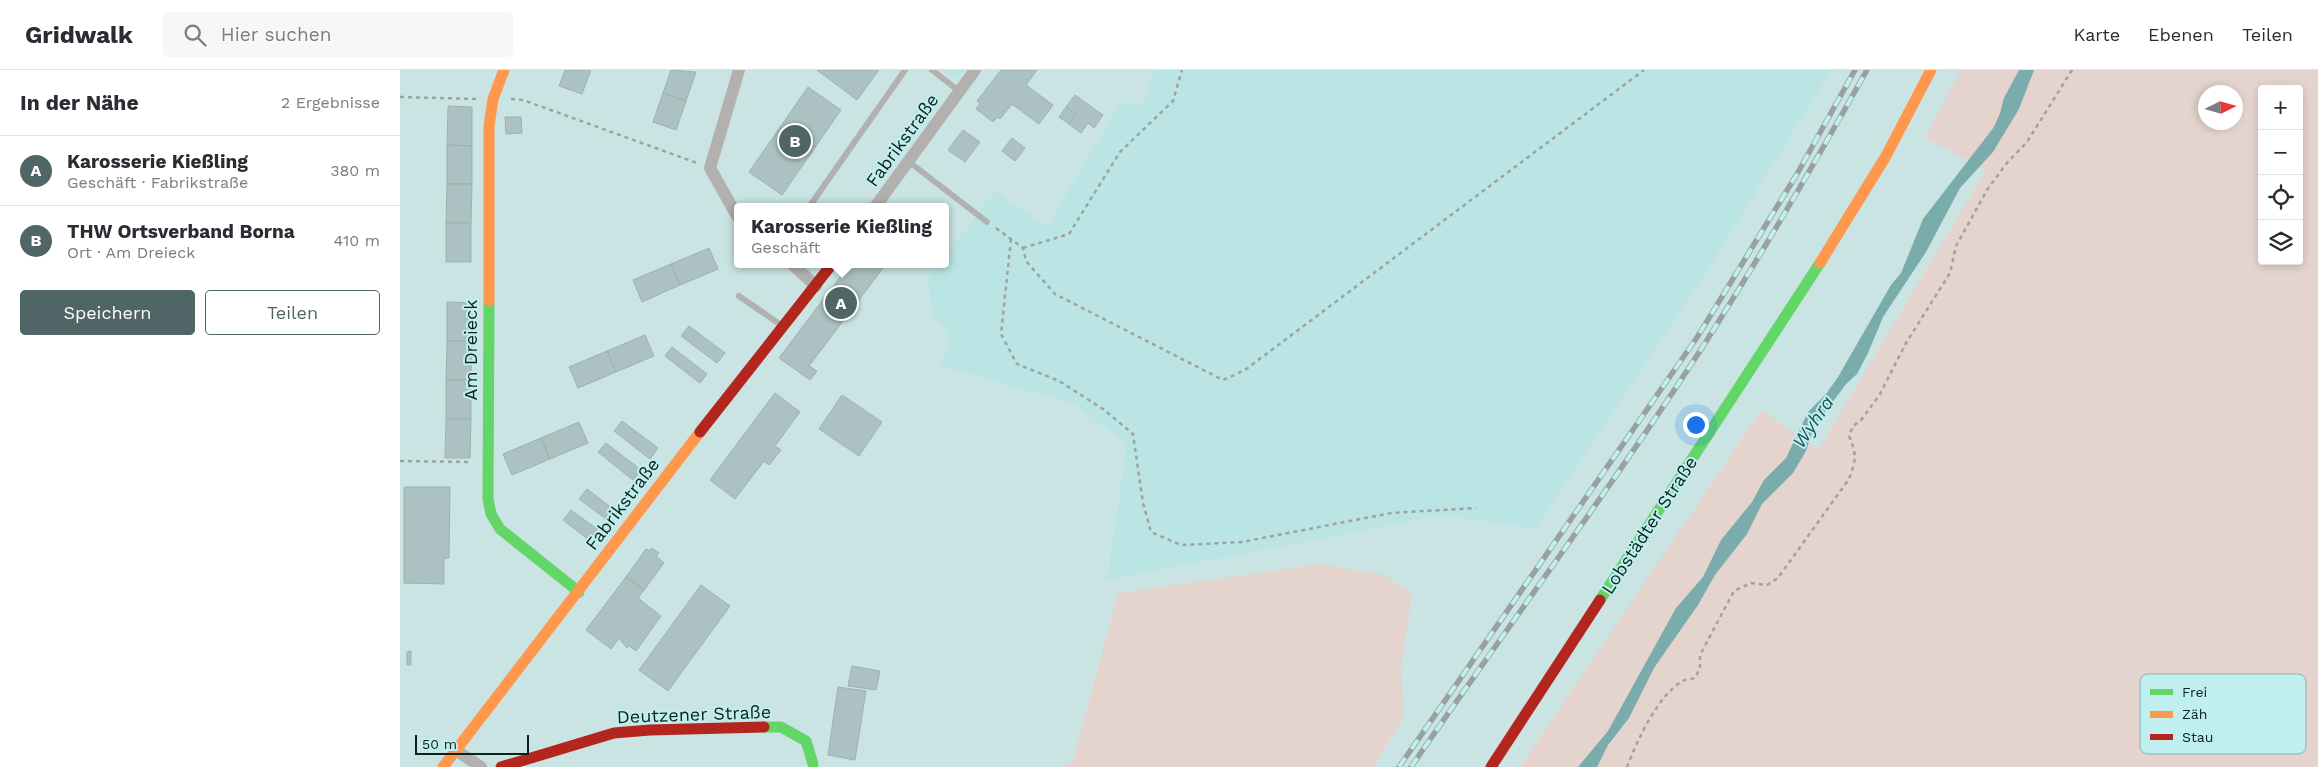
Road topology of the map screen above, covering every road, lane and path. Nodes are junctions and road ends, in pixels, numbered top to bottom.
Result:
1 (504, 70) edge
2 (739, 70) edge
3 (905, 70) edge
4 (932, 70) edge
5 (975, 70) edge
6 (1182, 70) edge
7 (1644, 70) edge
8 (1931, 70) edge
9 (2072, 70) edge
10 (959, 91) junction
11 (400, 97) edge
12 (493, 99) junction
13 (908, 161) junction
14 (710, 168) junction
15 (812, 203) edge
16 (878, 203) edge
17 (734, 211) edge
18 (987, 222) joint
19 (1011, 239) junction
20 (1023, 248) junction
21 (797, 268) edge
22 (829, 268) edge
23 (816, 286) junction
24 (739, 296) dead end
25 (784, 327) junction
26 (400, 461) edge
27 (487, 462) junction
28 (1476, 508) dead end
29 (578, 592) junction
30 (458, 751) junction
31 (813, 764) dead end
32 (443, 767) edge
33 (481, 767) edge
34 (501, 767) edge
35 (1492, 767) edge
36 (1627, 767) edge

1 - 12 street, Am Dreieck
2 - 14 street
3 - 15 lane
4 - 10 lane
5 - 10 street, Fabrikstraße
6 - 20 path
7 - 20 path
8 - 35 street, Lobstädter Straße
9 - 36 path
10 - 13 street, Fabrikstraße
11 - 12 path
12 - 14 path
12 - 27 street, Am Dreieck
13 - 16 street, Fabrikstraße
13 - 18 lane
14 - 17 street
18 - 19 path
19 - 20 path
19 - 28 path
21 - 23 street
22 - 23 street, Fabrikstraße
23 - 25 street, Fabrikstraße
24 - 25 lane
25 - 29 street, Fabrikstraße
26 - 27 path
27 - 29 street, Am Dreieck
29 - 30 street, Fabrikstraße
30 - 32 street, Fabrikstraße
30 - 33 street
31 - 34 street, Deutzener Straße

